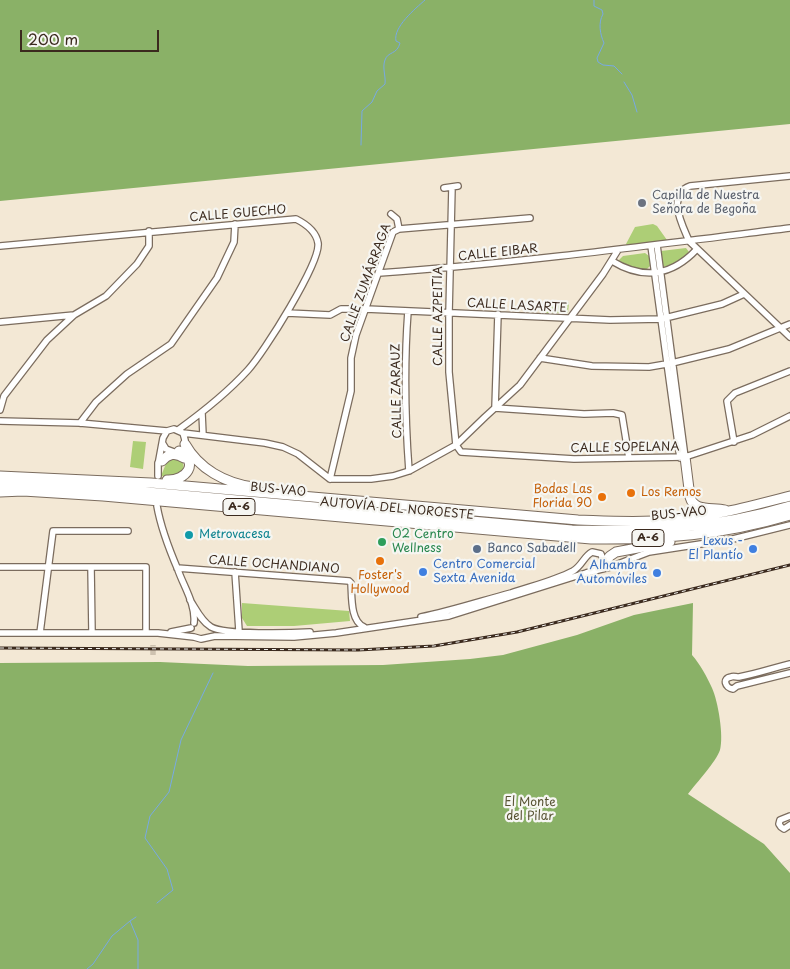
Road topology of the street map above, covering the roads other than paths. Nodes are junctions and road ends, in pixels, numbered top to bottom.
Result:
1 (790, 176) edge
2 (444, 188) dead end
3 (391, 214) dead end
4 (530, 218) dead end
5 (235, 224) junction
6 (451, 225) junction
7 (790, 228) edge
8 (399, 229) junction
9 (149, 231) junction
10 (690, 241) junction
11 (654, 245) junction
12 (0, 246) edge
13 (696, 249) junction
14 (618, 250) junction
15 (612, 261) junction
16 (450, 268) junction
17 (657, 272) junction
18 (379, 273) junction
19 (744, 294) junction
20 (366, 309) junction
21 (408, 311) junction
22 (287, 313) junction
23 (448, 313) junction
24 (74, 314) junction
25 (498, 314) junction
26 (570, 318) junction
27 (664, 319) junction
28 (0, 322) edge
29 (790, 324) edge
30 (781, 329) junction
31 (790, 337) edge
32 (540, 358) junction
33 (669, 363) junction
34 (790, 371) edge
35 (495, 408) junction
36 (0, 410) edge
37 (202, 413) junction
38 (790, 416) edge
39 (0, 421) edge
40 (80, 423) junction
41 (143, 430) junction
42 (151, 430) junction
43 (167, 431) junction
44 (180, 432) junction
45 (201, 435) junction
46 (163, 441) junction
47 (734, 442) junction
48 (183, 445) junction
49 (456, 445) junction
50 (169, 451) junction
51 (682, 457) junction
52 (629, 458) junction
53 (160, 463) junction
54 (409, 471) junction
55 (186, 473) junction
56 (0, 476) edge
57 (330, 479) junction
58 (151, 482) junction
59 (0, 484) edge
60 (0, 492) edge
61 (274, 494) junction
62 (790, 496) edge
63 (157, 506) dead end
64 (790, 506) edge
65 (727, 511) junction
66 (790, 515) edge
67 (790, 525) edge
68 (128, 531) dead end
69 (704, 534) junction
70 (585, 561) junction
71 (622, 562) junction
72 (601, 565) junction
73 (0, 567) edge
74 (91, 567) junction
75 (48, 568) junction
76 (177, 568) junction
77 (234, 572) junction
78 (190, 600) junction
79 (203, 621) junction
80 (192, 625) junction
81 (208, 626) junction
82 (364, 627) junction
83 (238, 631) junction
84 (0, 633) edge
85 (40, 633) junction
86 (92, 633) junction
87 (146, 633) junction
88 (158, 633) junction
89 (194, 637) junction
90 (206, 637) junction
91 (790, 664) edge
92 (790, 673) edge
93 (790, 816) edge
94 (790, 825) edge

1 - 10 street
2 - 6 street, CALLE AZPEITIA
3 - 8 street, CALLE ZUMÁRRAGA
4 - 6 street
5 - 9 street, CALLE GUECHO
5 - 22 street, CALLE GUECHO
5 - 40 street
6 - 8 street
6 - 16 street, CALLE AZPEITIA
7 - 10 street, CALLE EIBAR
8 - 18 street, CALLE ZUMÁRRAGA
9 - 12 street, CALLE GUECHO
9 - 24 street
10 - 11 street, CALLE EIBAR
10 - 13 street
11 - 14 street, CALLE EIBAR
11 - 17 street
13 - 17 street
13 - 19 street
14 - 15 street
14 - 16 street, CALLE EIBAR
15 - 17 street
15 - 26 street
16 - 18 street, CALLE EIBAR
16 - 23 street, CALLE AZPEITIA
17 - 27 street
18 - 20 street, CALLE ZUMÁRRAGA
19 - 27 street, CALLE LASARTE
19 - 30 street
20 - 21 street, CALLE LASARTE
20 - 22 street, CALLE LASARTE
20 - 57 street, CALLE ZUMÁRRAGA
21 - 23 street, CALLE LASARTE
21 - 54 street, CALLE ZARAUZ
22 - 37 street, CALLE GUECHO
23 - 25 street, CALLE LASARTE
23 - 49 street, CALLE AZPEITIA
24 - 28 street
24 - 36 street
25 - 26 street, CALLE LASARTE
25 - 35 street
26 - 27 street, CALLE LASARTE
26 - 32 street
27 - 33 street
29 - 30 street
30 - 31 street
30 - 33 street
32 - 33 street
32 - 35 street
33 - 51 street
34 - 47 street
35 - 49 street
35 - 52 street
37 - 44 street, CALLE GUECHO
37 - 45 street
38 - 47 street, CALLE SOPELANA
39 - 40 street
40 - 41 street
41 - 42 street
41 - 53 street
42 - 43 street
42 - 46 street
43 - 44 street
43 - 46 street
44 - 45 street
44 - 48 street
45 - 48 street
45 - 57 street
46 - 50 street
46 - 53 street
47 - 51 street, CALLE SOPELANA
48 - 50 street
48 - 55 highway
48 - 61 highway
49 - 52 street, CALLE SOPELANA
49 - 54 street
50 - 53 street
51 - 52 street, CALLE SOPELANA
51 - 65 highway
53 - 55 highway
54 - 57 street
55 - 58 highway
56 - 58 highway, AUTOVÍA DEL NOROESTE / A-6
58 - 61 highway, AUTOVÍA DEL NOROESTE / A-6
59 - 64 highway, BUS-VAO
60 - 69 highway, AUTOVÍA DEL NOROESTE / A-6
61 - 65 highway, AUTOVÍA DEL NOROESTE / A-6
62 - 65 highway, AUTOVÍA DEL NOROESTE / A-6
63 - 76 street
66 - 69 highway, AUTOVÍA DEL NOROESTE / A-6
67 - 71 street
68 - 75 street
69 - 72 highway
70 - 72 street
70 - 72 street
70 - 82 street
71 - 72 street
71 - 72 street
72 - 90 street
73 - 75 street
74 - 75 street
74 - 86 street
74 - 87 street
75 - 85 street
76 - 77 street, CALLE OCHANDIANO
76 - 78 street
77 - 82 street, CALLE OCHANDIANO
77 - 83 street
78 - 79 street
78 - 80 street
79 - 80 street
79 - 81 street
80 - 88 street
80 - 89 street
81 - 83 street
81 - 90 street
82 - 83 street
84 - 85 street
85 - 86 street
86 - 87 street
87 - 88 street
88 - 89 street
89 - 90 street
91 - 92 street
93 - 94 street

